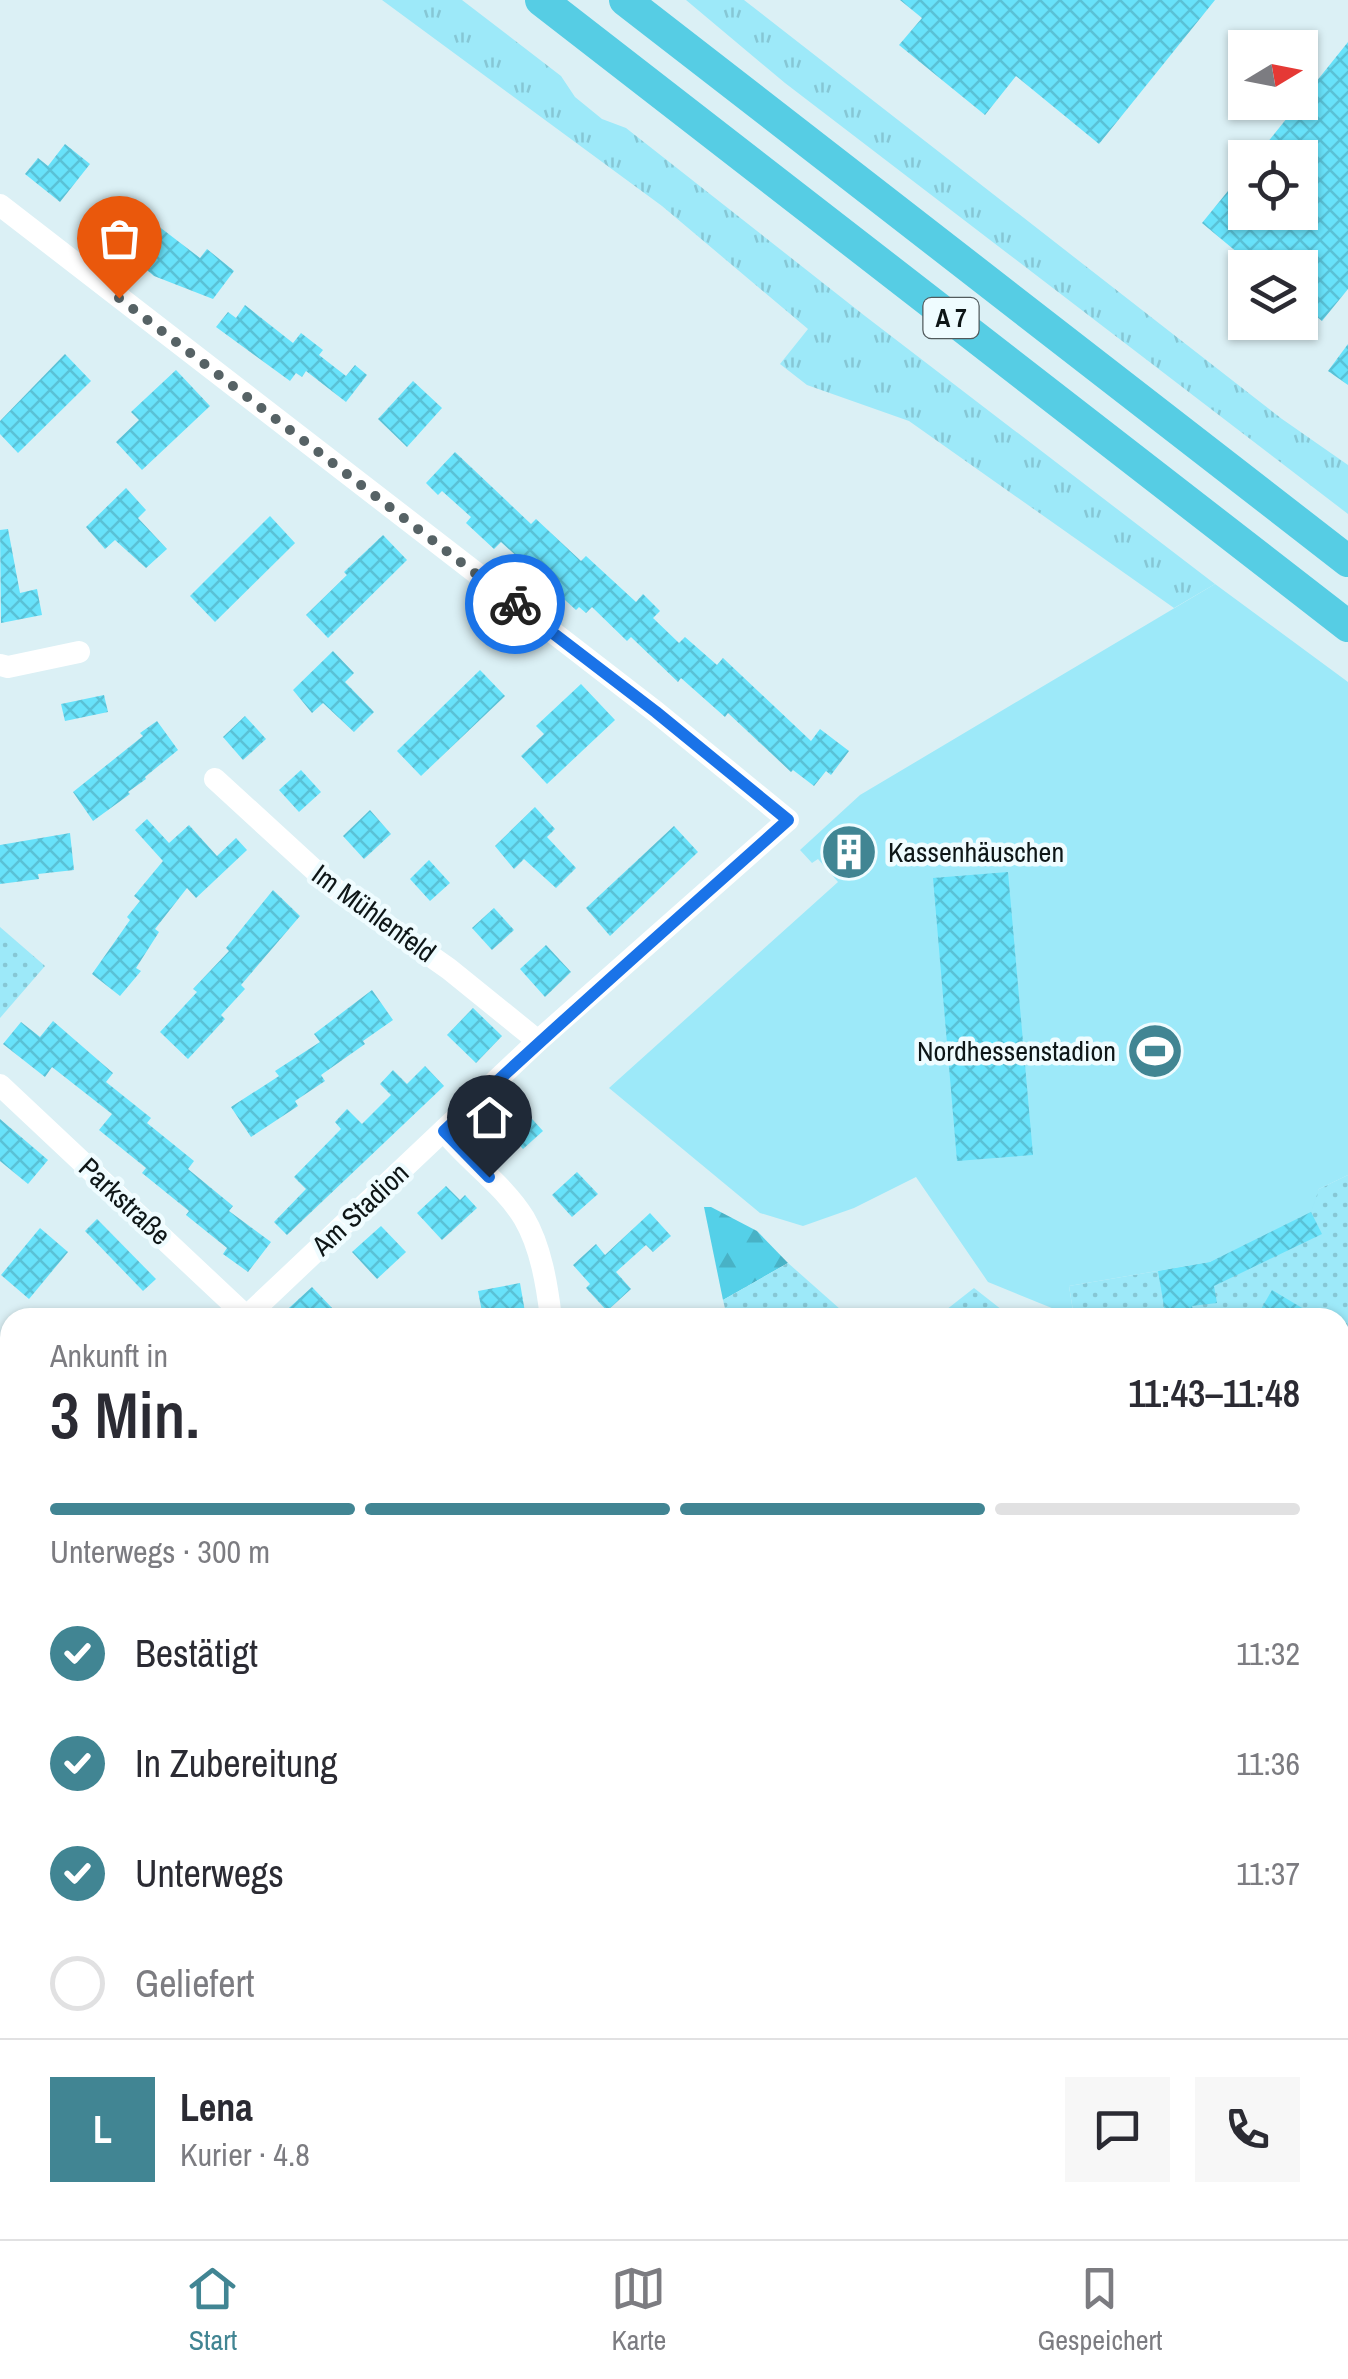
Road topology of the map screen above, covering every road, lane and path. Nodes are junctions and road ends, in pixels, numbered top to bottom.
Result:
1 (541, 0) edge
2 (625, 0) edge
3 (0, 205) edge
4 (1348, 561) edge
5 (1348, 626) edge
6 (78, 652) dead end
7 (0, 665) edge
8 (214, 779) dead end
9 (538, 1041) junction
10 (0, 1085) edge
11 (444, 1131) junction
12 (237, 1308) edge
13 (257, 1308) edge
14 (549, 1308) edge

1 - 5 highway, A 7
2 - 4 highway, A 7
3 - 9 street, Am Stadion
6 - 7 street
8 - 9 street, Im Mühlenfeld
9 - 11 street, Am Stadion
10 - 12 street, Parkstraße
11 - 13 street, Am Stadion
11 - 14 street

